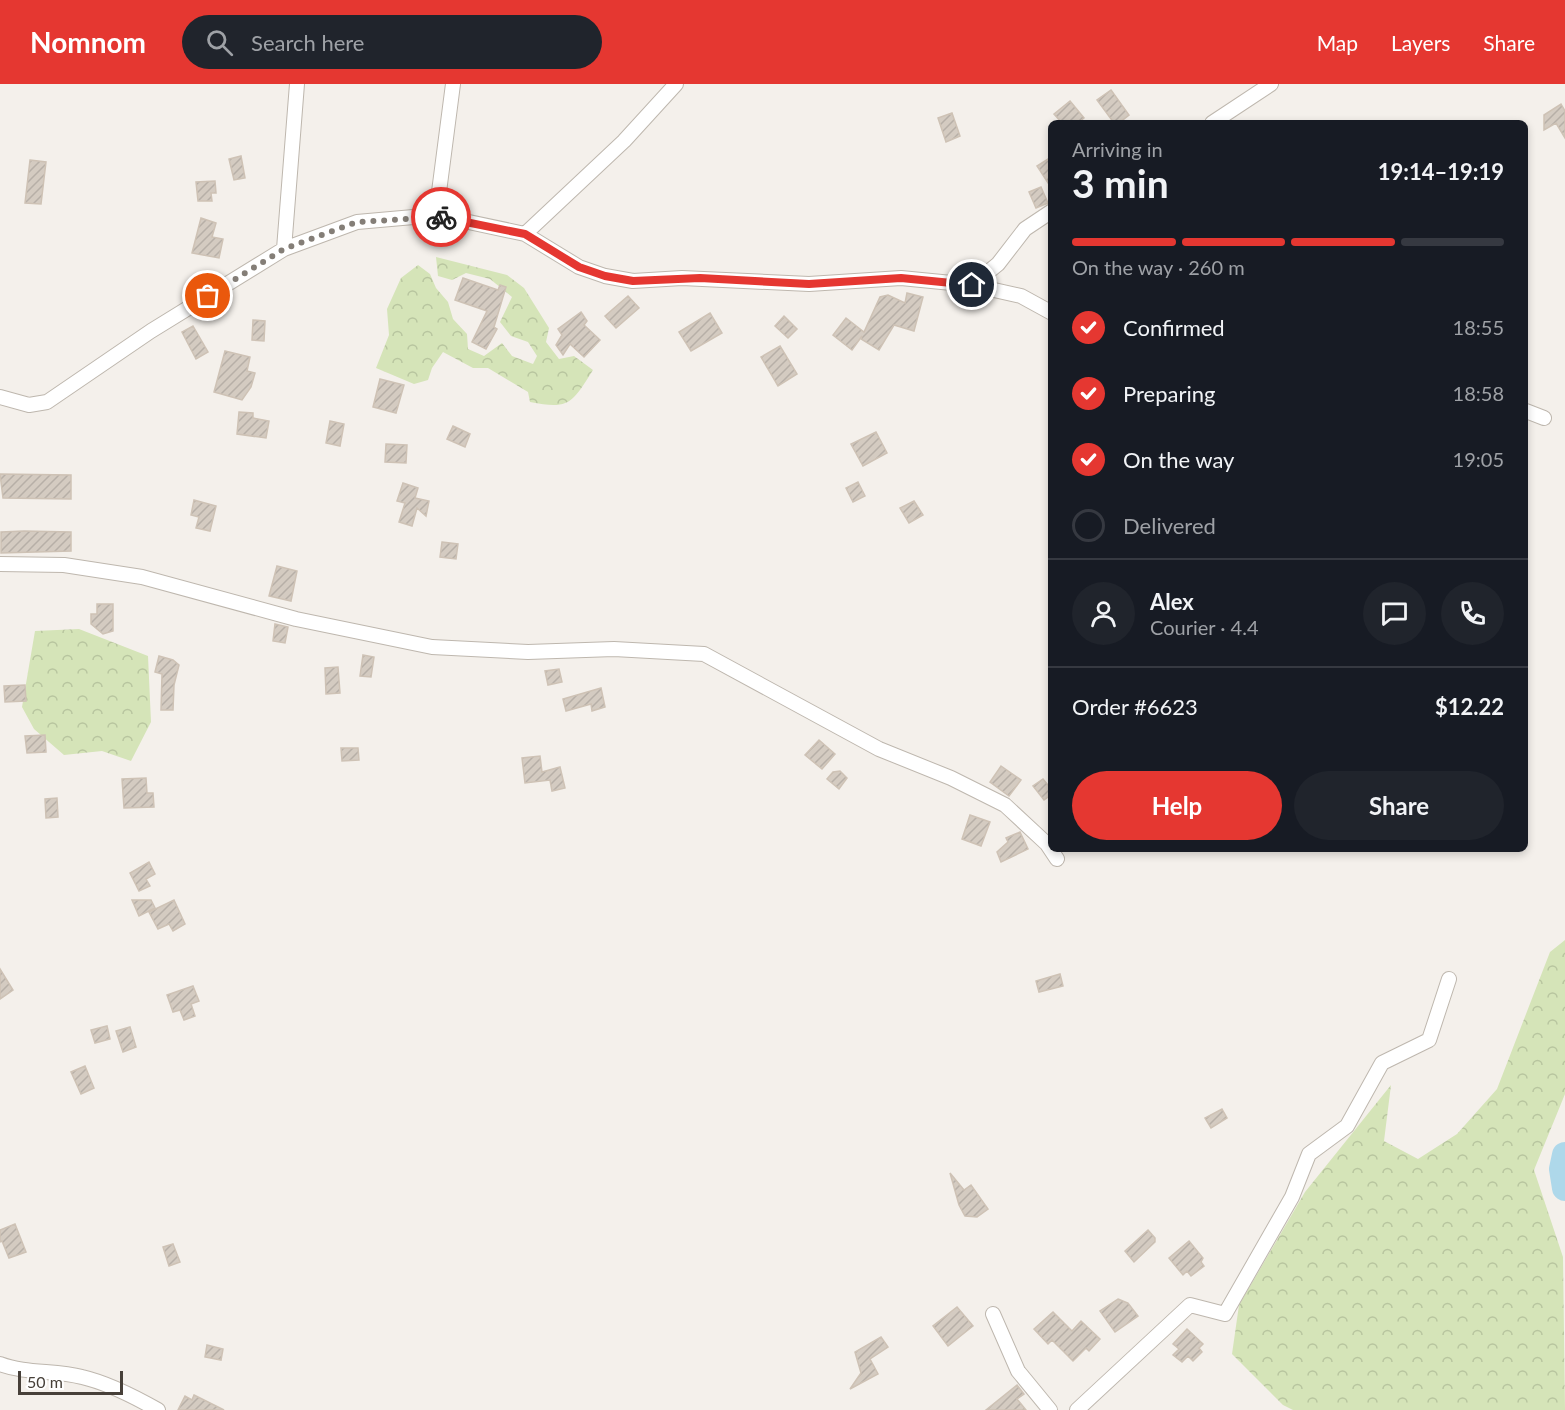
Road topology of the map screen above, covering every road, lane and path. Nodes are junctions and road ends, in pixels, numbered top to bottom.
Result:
1 (297, 84) edge
2 (453, 84) edge
3 (676, 84) edge
4 (1270, 84) edge
5 (1216, 120) edge
6 (1048, 214) edge
7 (436, 215) junction
8 (525, 234) junction
9 (284, 249) junction
10 (972, 285) junction
11 (1048, 311) edge
12 (0, 397) edge
13 (1528, 412) edge
14 (1544, 418) dead end
15 (0, 564) edge
16 (1048, 846) edge
17 (1052, 852) edge
18 (1057, 859) dead end
19 (1449, 979) dead end
20 (993, 1314) dead end
21 (0, 1364) edge
22 (159, 1410) edge
23 (1050, 1410) edge
24 (1077, 1410) edge

1 - 9 street
2 - 7 street
3 - 8 street
4 - 5 street
6 - 10 street
7 - 8 street
7 - 9 street
8 - 10 street
9 - 12 street
10 - 11 street
13 - 14 street
15 - 16 street
17 - 18 street
19 - 24 street
20 - 23 street
21 - 22 street

